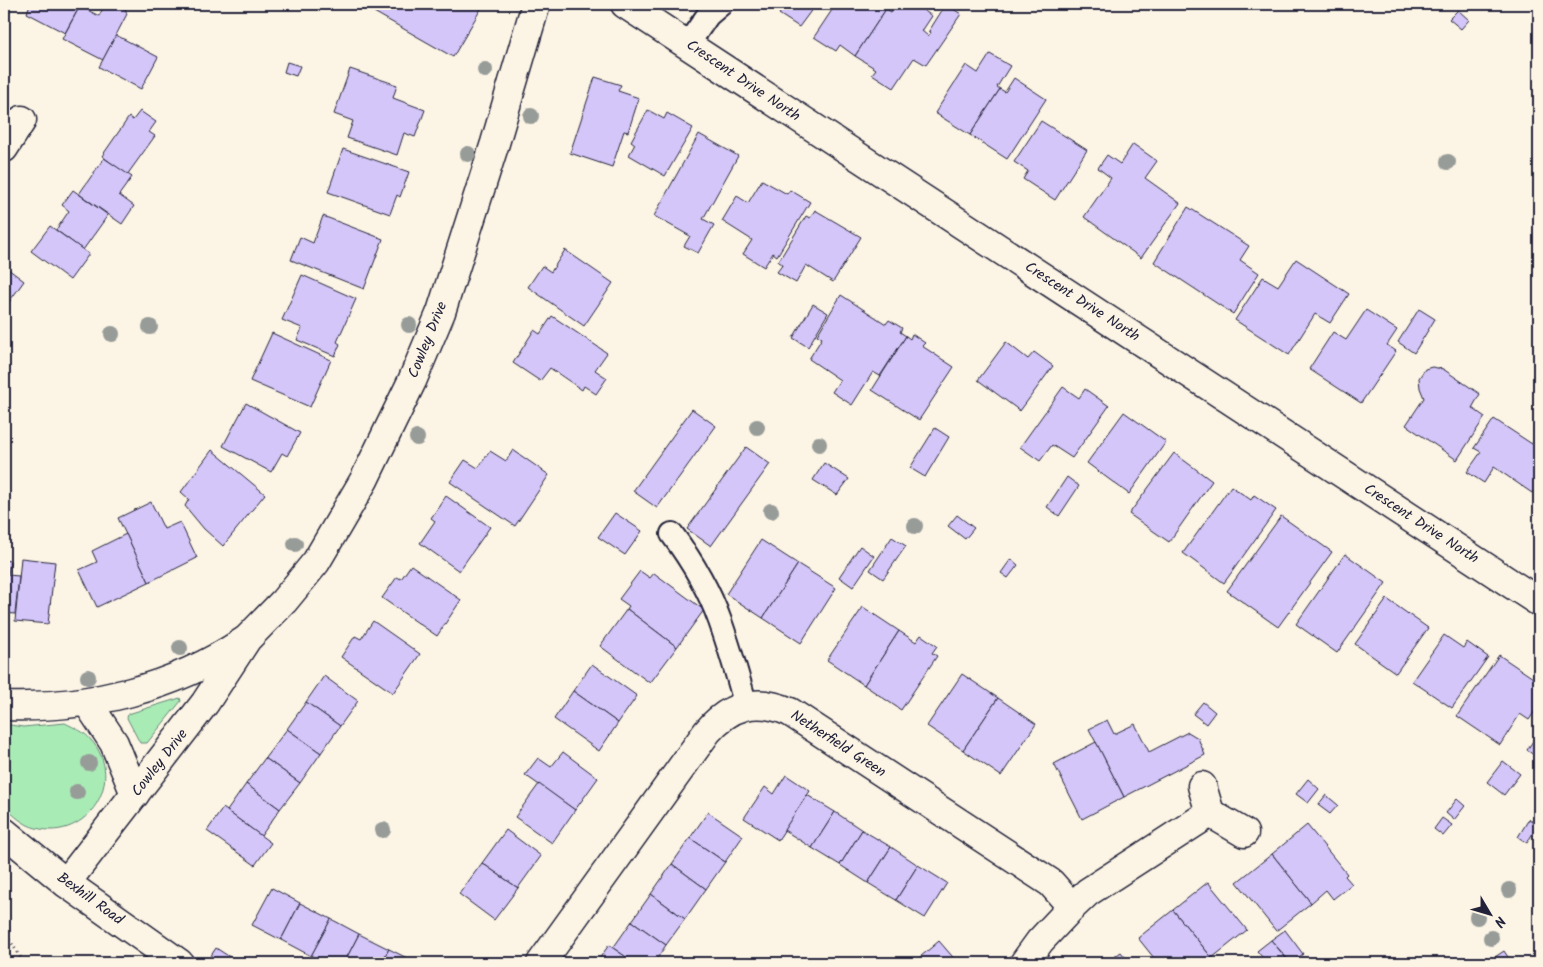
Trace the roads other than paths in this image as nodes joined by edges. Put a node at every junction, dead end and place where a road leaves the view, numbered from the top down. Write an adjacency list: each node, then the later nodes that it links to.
1 (536, 4): 9 (street, Cowley Drive)
2 (625, 4): 4 (street, Crescent Drive North)
3 (721, 4): 4 (lane)
4 (688, 44): 8 (street, Crescent Drive North)
5 (22, 120): 6 (street)
6 (4, 148)
7 (672, 534): 12 (lane)
8 (1539, 602)
9 (247, 639): 10 (street, Cowley Drive); 14 (street, Cowley Drive)
10 (87, 702): 11 (street, Cowley Drive); 14 (street)
11 (4, 706)
12 (746, 706): 19 (street, Netherfield Green); 21 (street, Netherfield Green)
13 (1202, 786): 15 (street)
14 (136, 794): 18 (street, Cowley Drive)
15 (1210, 813): 17 (street); 19 (street)
16 (4, 832): 18 (street, Bexhill Road)
17 (1244, 833)
18 (66, 883): 20 (street, Bexhill Road)
19 (1072, 907): 22 (street)
20 (179, 963)
21 (541, 963)
22 (1024, 963)

